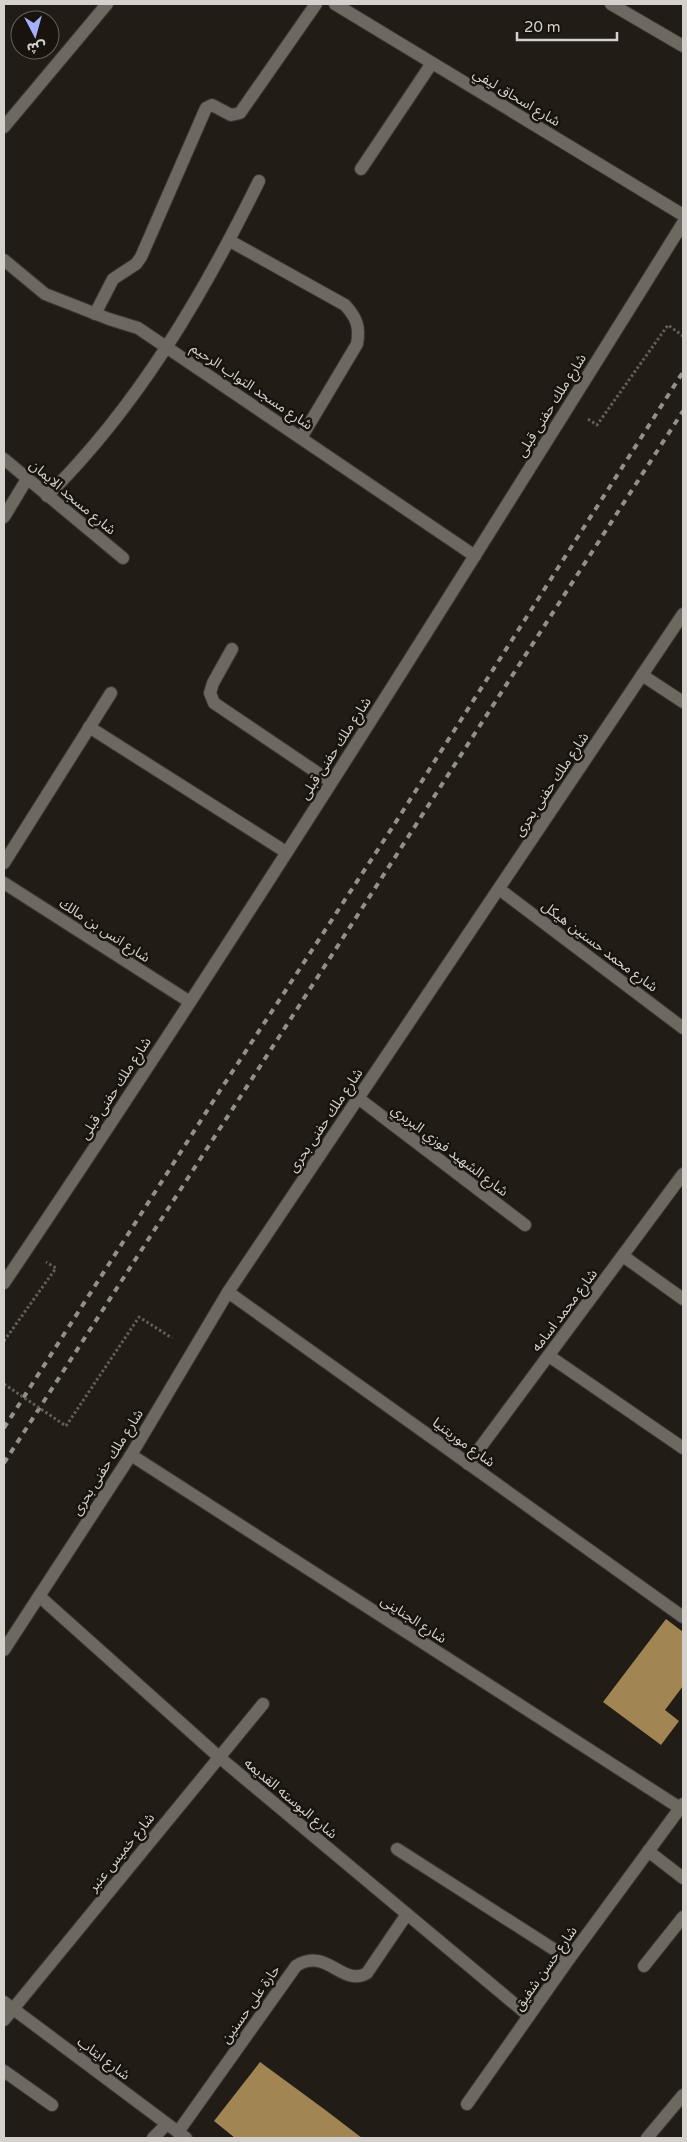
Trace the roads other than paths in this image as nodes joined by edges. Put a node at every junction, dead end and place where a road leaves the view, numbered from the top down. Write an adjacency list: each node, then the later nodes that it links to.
1 (107, 4): 7 (street)
2 (316, 4): 14 (street)
3 (334, 4): 6 (street, شارع اسحاق ليفي)
4 (611, 4): 5 (street)
5 (683, 46)
6 (432, 63): 8 (street); 10 (street, شارع اسحاق ليفي)
7 (4, 127)
8 (361, 169)
9 (259, 181): 12 (street)
10 (683, 215)
11 (683, 223): 21 (street, شارع ملك حفنى قبلى)
12 (230, 241): 15 (street); 16 (street)
13 (4, 260): 14 (street, شارع مسجد التواب الرحيم)
14 (95, 314): 15 (street, شارع مسجد التواب الرحيم)
15 (168, 348): 16 (street, شارع مسجد التواب الرحيم); 19 (street)
16 (301, 438): 21 (street, شارع مسجد التواب الرحيم)
17 (4, 459): 18 (street, شارع مسجد الايمان)
18 (28, 479): 19 (street, شارع مسجد الايمان); 20 (street)
19 (47, 496): 22 (street, شارع مسجد الايمان)
20 (4, 517)
21 (475, 556): 29 (street, شارع ملك حفنى قبلى)
22 (123, 558)
23 (683, 614): 25 (street, شارع ملك حفنى بحرى)
24 (232, 649): 29 (street)
25 (642, 675): 27 (street); 33 (street, شارع ملك حفنى بحرى)
26 (110, 692): 28 (street)
27 (683, 702)
28 (89, 727): 30 (street); 31 (street)
29 (331, 782): 30 (street, شارع ملك حفنى قبلى)
30 (286, 852): 34 (street, شارع ملك حفنى قبلى)
31 (4, 864)
32 (4, 883): 34 (street, شارع انس بن مالك)
33 (499, 889): 35 (street, شارع محمد حسنين هيكل); 36 (street, شارع ملك حفنى بحرى)
34 (190, 1002): 40 (street, شارع ملك حفنى قبلى)
35 (683, 1028)
36 (358, 1098): 38 (street, شارع الشهيد فوزي البربري); 41 (street, شارع ملك حفنى بحرى)
37 (683, 1174): 39 (street, شارع محمد اسامه)
38 (524, 1225)
39 (623, 1256): 42 (street); 43 (street, شارع محمد اسامه)
40 (4, 1283)
41 (228, 1292): 45 (street, شارع ملك حفنى بحرى); 46 (street, شارع موريتنيا)
42 (683, 1299)
43 (549, 1356): 44 (street); 46 (street, شارع محمد اسامه)
44 (683, 1448)
45 (131, 1455): 47 (street, شارع ملك حفنى بحرى); 52 (street, شارع الجناينى)
46 (468, 1464): 48 (street, شارع موريتنيا)
47 (39, 1596): 49 (street, شارع ملك حفنى بحرى); 51 (street, شارع البوسته القديمه)
48 (683, 1617)
49 (4, 1650)
50 (262, 1704): 51 (street, شارع خميس عنبر)
51 (218, 1757): 56 (street, شارع البوسته القديمه); 60 (street, شارع خميس عنبر)
52 (682, 1806): 54 (street, شارع حسن شفيق)
53 (397, 1849): 58 (street)
54 (648, 1851): 55 (street); 58 (street, شارع حسن شفيق)
55 (683, 1878)
56 (407, 1914): 61 (street, شارع البوسته القديمه); 68 (street, حارة على حسنين)
57 (683, 1917): 59 (street)
58 (570, 1959): 61 (street, شارع حسن شفيق)
59 (644, 1966)
60 (8, 2006): 62 (street, شارع خميس عنبر); 67 (street, شارع ايتاب)
61 (529, 2016): 65 (street, شارع حسن شفيق)
62 (4, 2020)
63 (4, 2072): 66 (street)
64 (683, 2095): 70 (street)
65 (467, 2104)
66 (52, 2105)
67 (167, 2124): 68 (street, شارع ايتاب); 69 (street)
68 (182, 2135)
69 (152, 2138)
70 (647, 2138)

